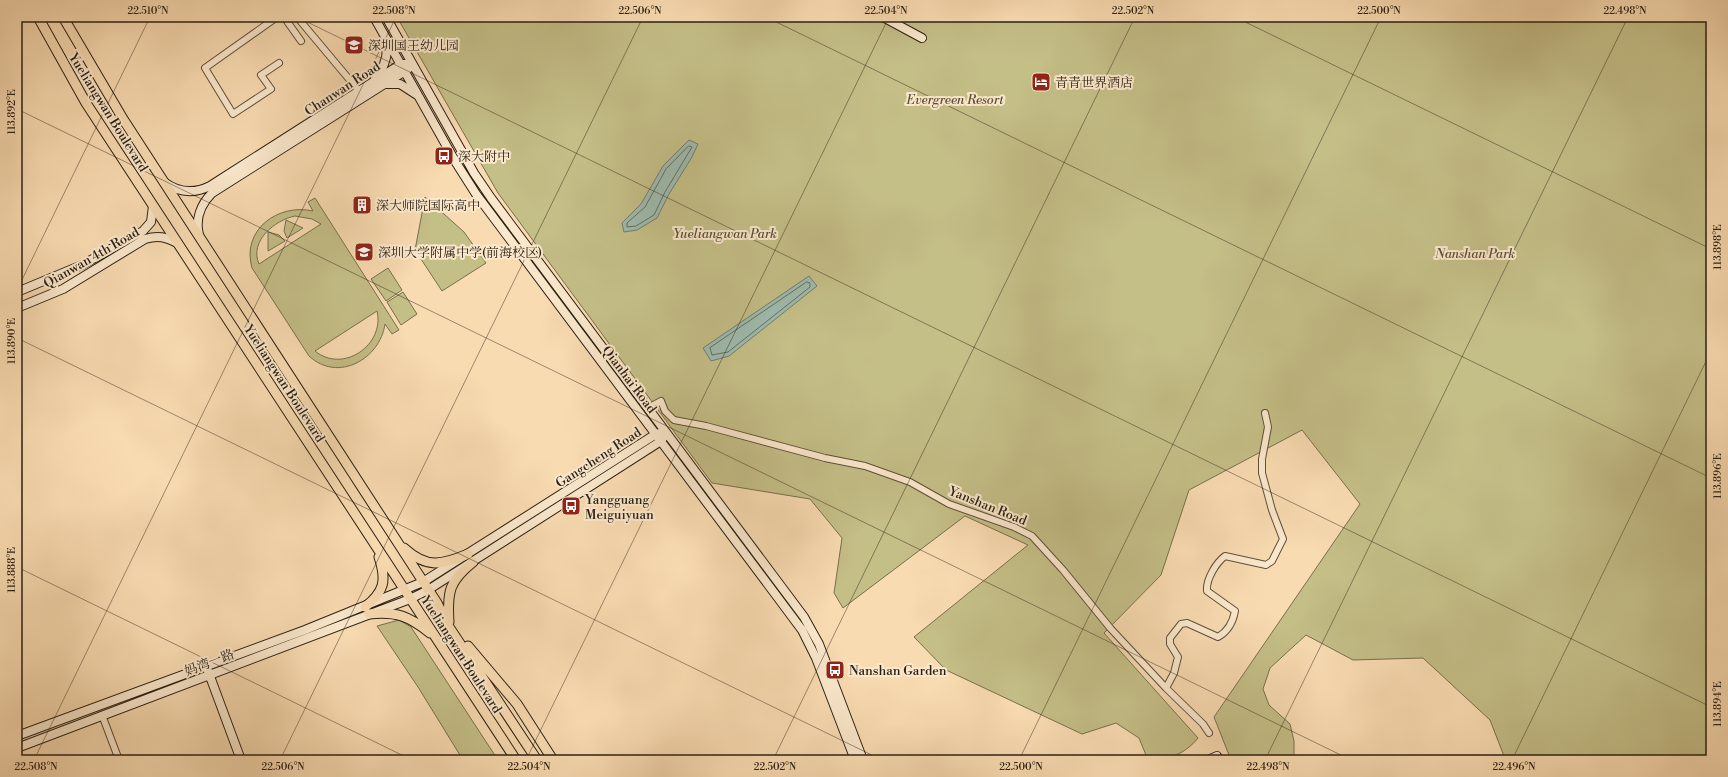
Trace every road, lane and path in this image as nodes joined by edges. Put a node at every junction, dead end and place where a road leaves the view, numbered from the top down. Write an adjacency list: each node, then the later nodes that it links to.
1 (38, 17): 20 (main road, Yueliangwan Boulevard)
2 (63, 17): 19 (main road, Yueliangwan Boulevard)
3 (277, 17): 12 (street)
4 (284, 17): 11 (street)
5 (297, 17): 17 (street)
6 (374, 17): 9 (street, Qianhai Road)
7 (386, 17): 13 (street, Qianhai Road)
8 (883, 17): 10 (street)
9 (385, 35): 14 (street, Qianhai Road); 15 (street)
10 (922, 38)
11 (301, 41)
12 (279, 63)
13 (412, 63): 14 (street, Chanwan Road); 25 (street, Qianhai Road)
14 (403, 68): 15 (street, Chanwan Road); 16 (street, Chanwan Road); 18 (street, Qianhai Road)
15 (372, 82): 17 (street, Chanwan Road)
16 (385, 84): 18 (street); 21 (street, Chanwan Road)
17 (359, 91): 19 (street, Chanwan Road)
18 (421, 99): 28 (street, Qianhai Road)
19 (161, 179): 21 (main road, Yueliangwan Boulevard)
20 (153, 206): 22 (main road, Yueliangwan Boulevard); 23 (street, Qianwan 4th Road)
21 (199, 238): 30 (main road, Yueliangwan Boulevard)
22 (177, 243): 24 (street, Qianwan 4th Road); 31 (main road, Yueliangwan Boulevard)
23 (17, 292)
24 (17, 308)
25 (648, 408): 27 (street, Qianhai Road); 41 (street, Yanshan Road)
26 (1266, 412): 41 (street)
27 (666, 432): 28 (street, Gangcheng Road); 29 (street, Gangcheng Road); 53 (street, Qianhai Road)
28 (656, 434): 29 (street, Qianhai Road); 32 (street, Gangcheng Road)
29 (661, 441): 32 (street, Gangcheng Road); 52 (street, Qianhai Road)
30 (394, 538): 32 (main road); 33 (main road, Yueliangwan Boulevard)
31 (376, 546): 34 (main road, Yueliangwan Boulevard); 35 (main road)
32 (470, 558): 33 (street, Gangcheng Road); 36 (main road)
33 (426, 586): 34 (street, Gangcheng Road); 36 (main road, Yueliangwan Boulevard)
34 (408, 595): 35 (street, 妈湾一路); 38 (main road, Yueliangwan Boulevard)
35 (367, 611): 38 (main road); 39 (street, 妈湾一路); 40 (street, 妈湾一路)
36 (449, 627): 37 (main road, Yueliangwan Boulevard)
37 (455, 635): 50 (main road, Yueliangwan Boulevard); 51 (main road)
38 (440, 643): 49 (main road, Yueliangwan Boulevard)
39 (206, 666): 40 (street); 44 (street, 妈湾一路)
40 (209, 675): 42 (street, 妈湾一路); 48 (street)
41 (1166, 688): 43 (street, Yanshan Road)
42 (102, 716): 45 (street, 妈湾一路); 47 (street)
43 (1209, 733)
44 (17, 736)
45 (17, 748)
46 (1218, 758): 54 (street)
47 (119, 760)
48 (241, 760)
49 (516, 760)
50 (537, 760)
51 (553, 760)
52 (855, 760)
53 (863, 760)
54 (1208, 760)

